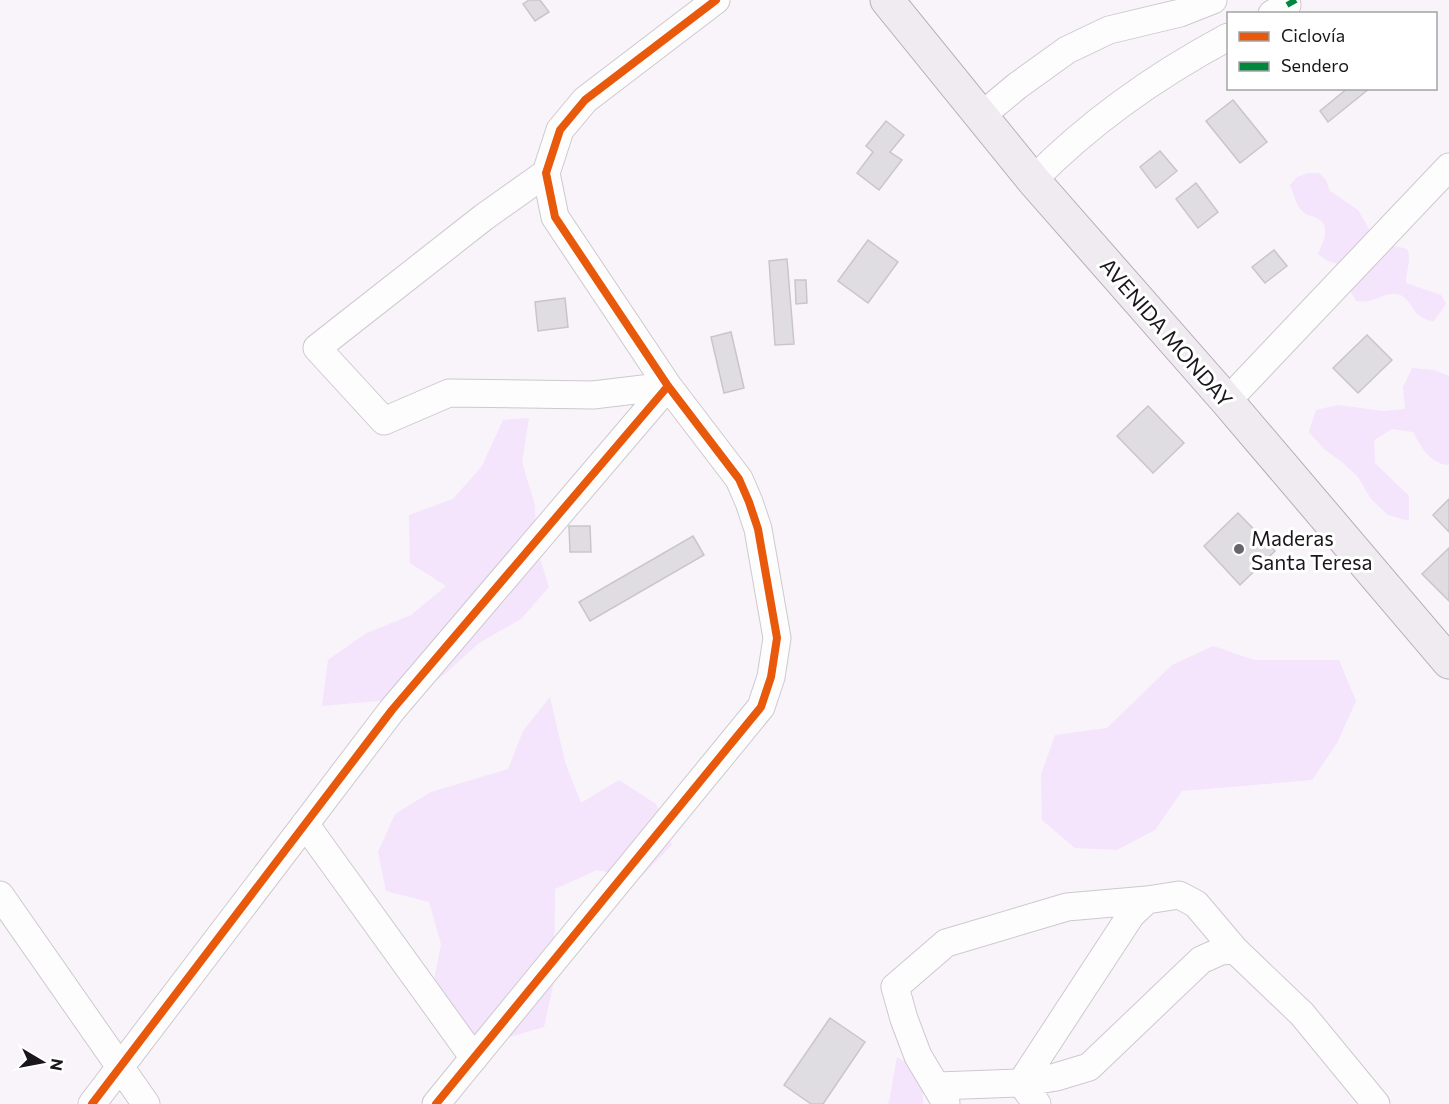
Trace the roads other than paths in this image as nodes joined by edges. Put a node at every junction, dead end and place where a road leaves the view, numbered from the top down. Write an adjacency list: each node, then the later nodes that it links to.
1 (716, 0): 7 (street)
2 (887, 0): 5 (main road, AVENIDA MONDAY)
3 (1213, 0): 5 (street)
4 (1227, 38): 8 (street)
5 (981, 116): 8 (main road, AVENIDA MONDAY)
6 (1449, 166): 10 (street)
7 (546, 173): 9 (street); 9 (street)
8 (1033, 180): 10 (main road, AVENIDA MONDAY)
9 (668, 386): 12 (street); 16 (street)
10 (1227, 401): 11 (main road, AVENIDA MONDAY)
11 (1449, 662)
12 (306, 824): 16 (street); 17 (street)
13 (0, 896): 17 (street)
14 (1147, 900): 15 (street); 18 (street); 19 (street)
15 (1234, 950): 18 (street); 23 (street)
16 (474, 1058): 22 (street)
17 (121, 1067): 20 (street); 21 (street)
18 (1029, 1094): 19 (street)
19 (942, 1095)
20 (92, 1104)
21 (146, 1104)
22 (436, 1104)
23 (1376, 1104)

